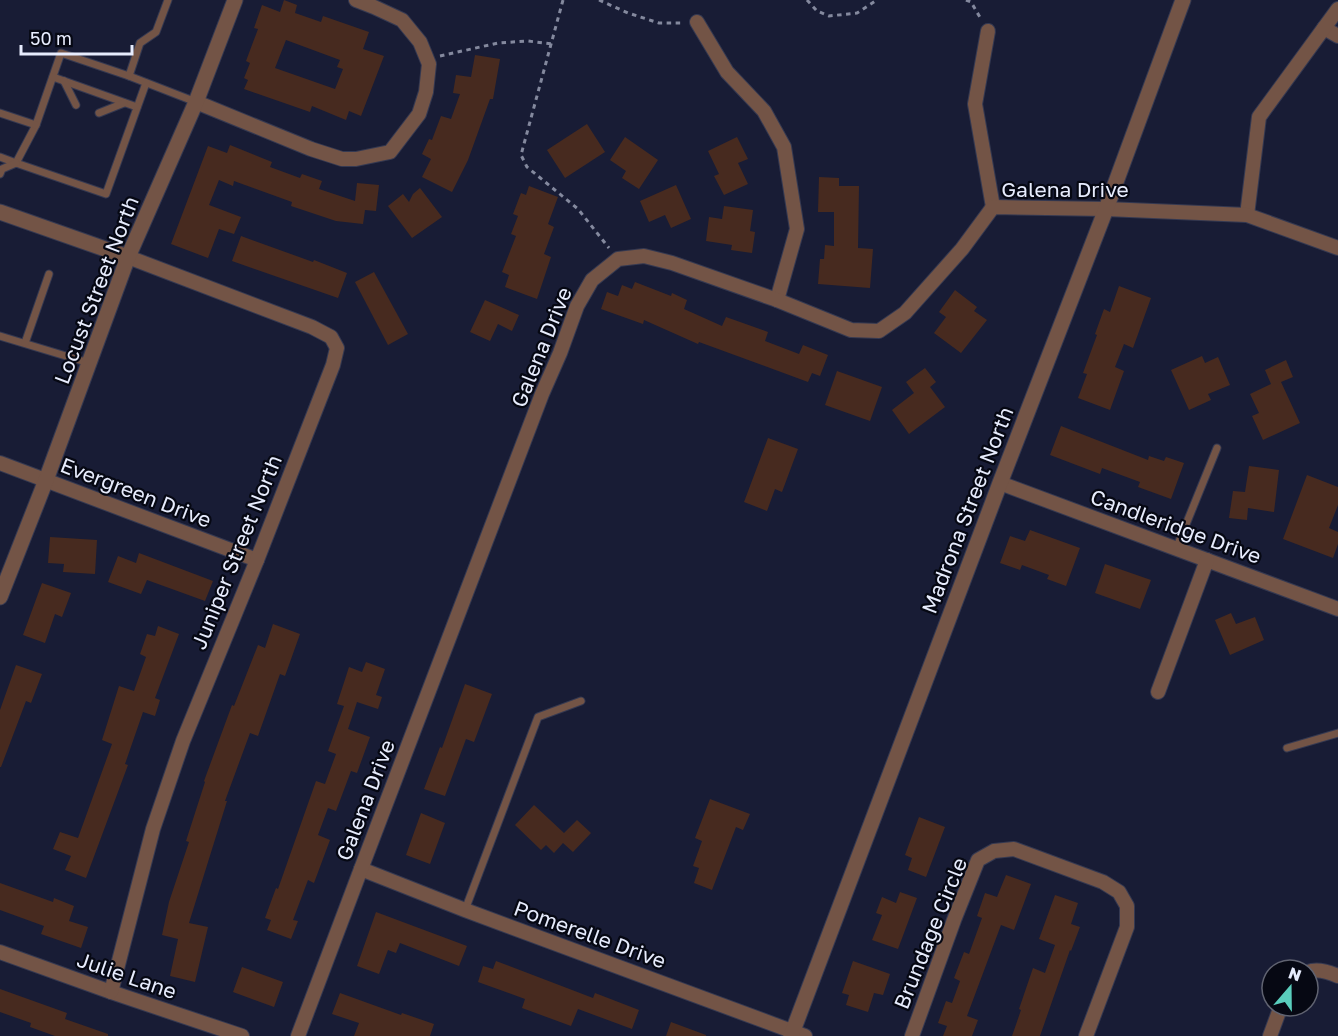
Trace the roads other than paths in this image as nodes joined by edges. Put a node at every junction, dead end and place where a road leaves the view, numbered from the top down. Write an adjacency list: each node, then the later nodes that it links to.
1 (168, 0): 10 (lane)
2 (235, 0): 14 (street, Locust Street North)
3 (356, 0): 14 (street)
4 (1183, 0): 25 (street, Madrona Street North)
5 (1338, 9): 7 (street)
6 (697, 22): 31 (street)
7 (1324, 28): 9 (street); 27 (street)
8 (988, 32): 24 (street)
9 (1338, 36)
10 (129, 76): 11 (lane); 13 (lane)
11 (52, 77): 12 (lane); 20 (lane)
12 (64, 81): 15 (lane); 16 (lane)
13 (146, 83): 14 (lane); 17 (lane)
14 (196, 102): 29 (street, Locust Street North)
15 (125, 103): 17 (lane); 19 (lane)
16 (76, 105)
17 (137, 107): 22 (lane)
18 (0, 112): 20 (lane)
19 (99, 113)
20 (36, 125): 22 (lane)
21 (0, 157): 22 (lane)
22 (16, 163): 23 (lane)
23 (0, 174)
24 (993, 207): 25 (street, Galena Drive); 31 (street, Galena Drive)
25 (1106, 209): 27 (street, Galena Drive); 38 (street, Madrona Street North)
26 (0, 212): 29 (street)
27 (1247, 215): 28 (street, Galena Drive)
28 (1338, 248)
29 (128, 257): 34 (street, Locust Street North); 40 (street, Juniper Street North)
30 (49, 274): 33 (lane)
31 (777, 300): 48 (street, Galena Drive)
32 (0, 336): 33 (lane)
33 (24, 343): 34 (lane)
34 (89, 363): 37 (street, Locust Street North)
35 (1216, 448): 39 (lane)
36 (0, 463): 37 (street, Evergreen Drive)
37 (46, 480): 40 (street, Evergreen Drive); 42 (street, Locust Street North)
38 (1000, 483): 39 (street, Candleridge Drive); 55 (street, Madrona Street North)
39 (1176, 549): 41 (street, Candleridge Drive)
40 (257, 560): 53 (street, Juniper Street North)
41 (1207, 560): 43 (street, Candleridge Drive); 44 (street)
42 (0, 597)
43 (1338, 609)
44 (1158, 692)
45 (581, 701): 49 (lane)
46 (1338, 733): 47 (lane)
47 (1287, 748)
48 (361, 869): 49 (street, Pomerelle Drive); 57 (street, Galena Drive)
49 (465, 910): 55 (street, Pomerelle Drive)
50 (0, 952): 53 (street, Julie Lane)
51 (1320, 971): 52 (street)
52 (1338, 976)
53 (111, 992): 56 (street, Julie Lane)
54 (1277, 1018): 60 (street)
55 (796, 1034)
56 (242, 1036)
57 (298, 1036)
58 (912, 1036): 59 (street, Brundage Circle)
59 (1086, 1036)
60 (1270, 1036)

